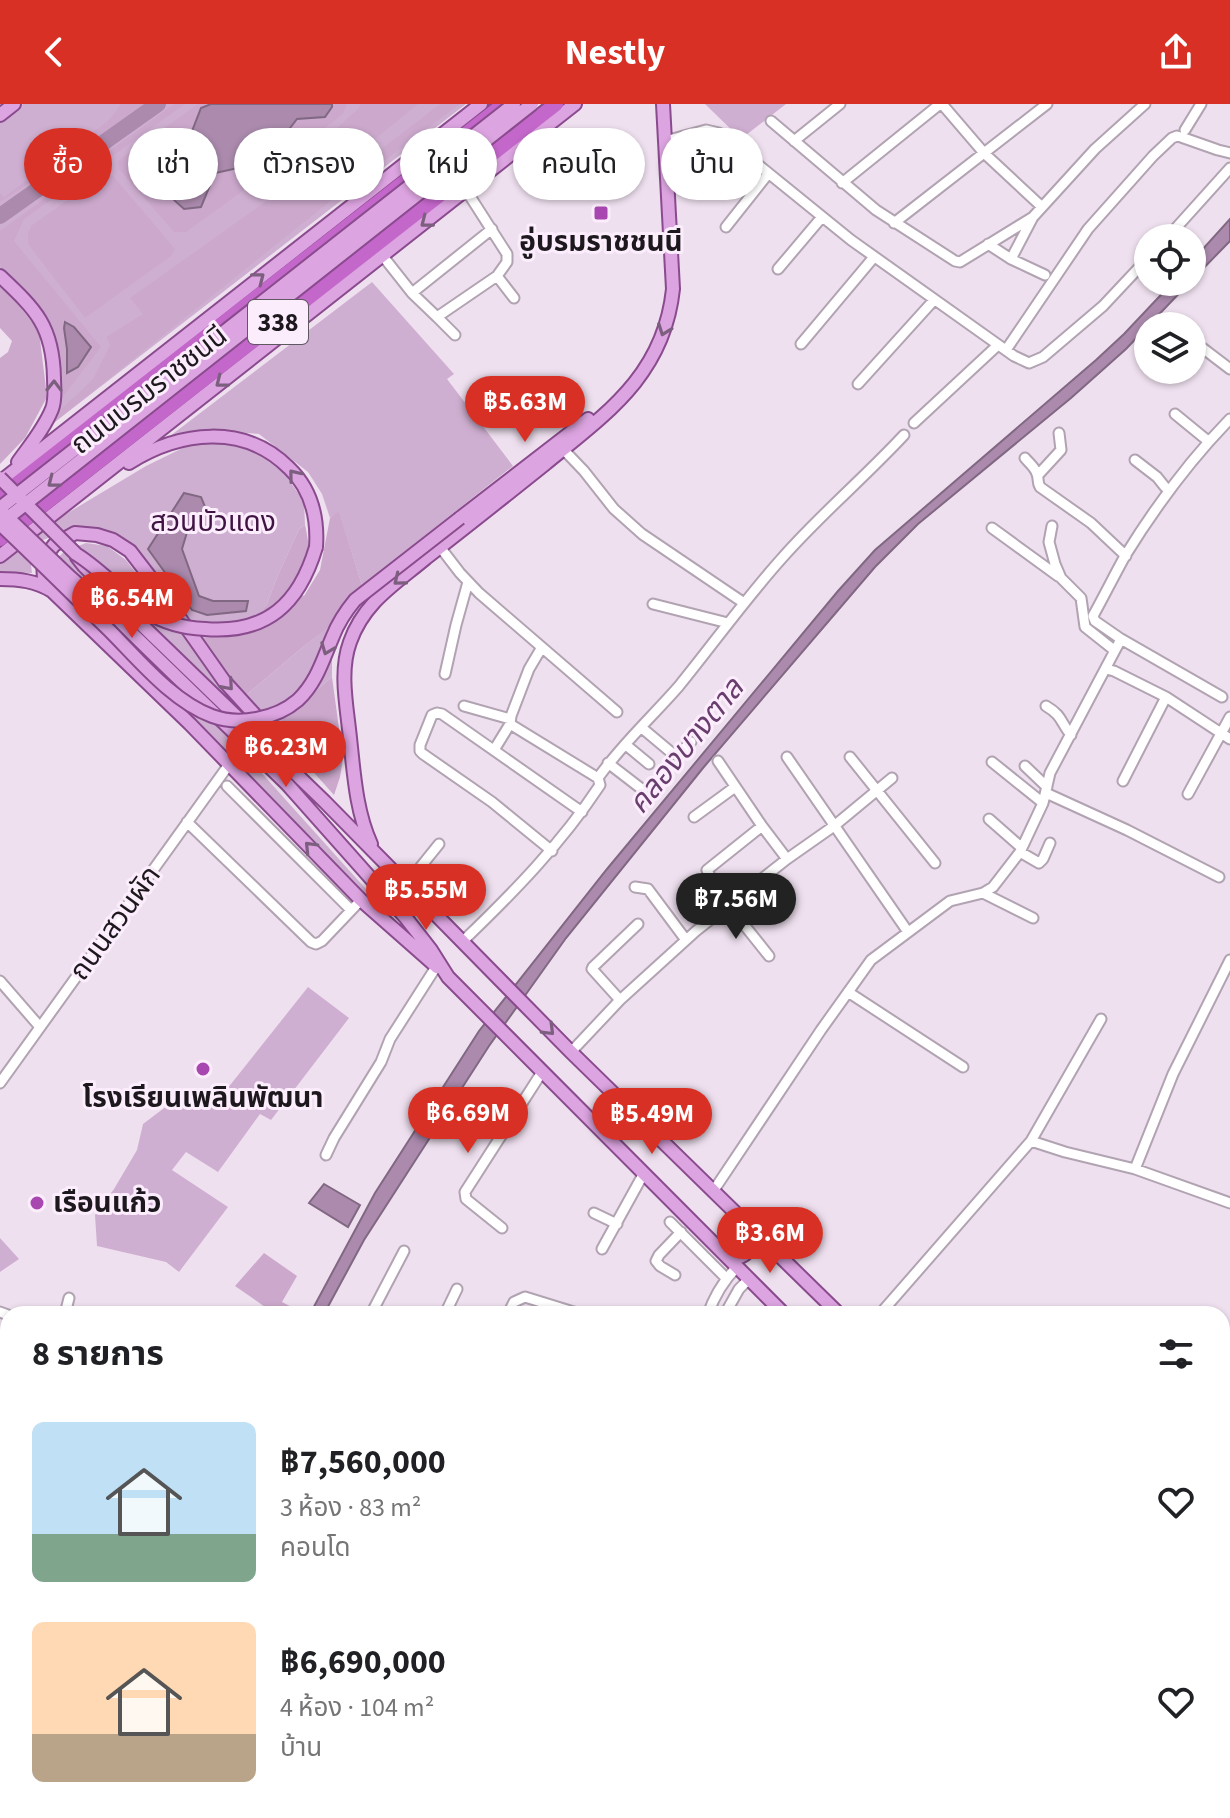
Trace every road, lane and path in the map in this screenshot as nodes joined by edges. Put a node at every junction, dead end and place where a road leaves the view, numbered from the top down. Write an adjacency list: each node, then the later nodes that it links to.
1 (14, 104): 14 (main road)
2 (481, 104): 66 (main road, 338, one-way to 2)
3 (504, 104): 69 (highway, ถนนบรมราชชนนี / 338)
4 (514, 104): 70 (main road, 338, bridge)
5 (532, 104): 71 (main road, 338, one-way to 71, bridge)
6 (556, 104): 74 (highway, ถนนบรมราชชนนี / 338)
7 (575, 104): 21 (main road, 338)
8 (663, 104): 16 (main road)
9 (840, 104): 18 (street)
10 (941, 104): 19 (street); 25 (street)
11 (1047, 104): 19 (street)
12 (1145, 104): 29 (street)
13 (1201, 104): 17 (street)
14 (0, 115)
15 (771, 121): 18 (street)
16 (664, 128)
17 (1185, 130)
18 (794, 141): 25 (street)
19 (984, 153): 29 (street); 32 (street)
20 (1230, 153): 51 (street)
21 (497, 166)
22 (1230, 168): 33 (street)
23 (763, 170): 24 (street)
24 (768, 174): 30 (street); 34 (street)
25 (842, 183): 32 (street)
26 (453, 200): 37 (main road, 338, one-way to 37)
27 (473, 200): 35 (street)
28 (669, 200): 55 (main road, one-way to 55)
29 (1042, 207): 31 (street)
30 (822, 217): 38 (street); 40 (street)
31 (1033, 217): 36 (street); 39 (street)
32 (894, 223): 36 (street)
33 (1180, 224)
34 (726, 227)
35 (492, 229): 44 (street); 45 (street)
36 (988, 244): 39 (street)
37 (382, 255): 45 (street); 68 (main road, 338, one-way to 68)
38 (874, 257): 47 (street); 50 (street)
39 (1011, 259): 42 (street)
40 (778, 269)
41 (1134, 273): 51 (street)
42 (1045, 275)
43 (0, 276): 66 (main road, one-way to 43)
44 (497, 276): 46 (street); 48 (street)
45 (412, 293): 48 (street)
46 (514, 298)
47 (934, 300): 51 (street); 54 (street)
48 (437, 317): 49 (street)
49 (455, 335)
50 (801, 344)
51 (1002, 348): 58 (street)
52 (1206, 351): 53 (street)
53 (1230, 369)
54 (858, 384)
55 (613, 408): 62 (main road); 71 (main road, one-way to 71, bridge)
56 (1175, 414): 61 (street)
57 (1230, 419): 61 (street)
58 (914, 423)
59 (1059, 433): 65 (street)
60 (904, 435): 83 (street)
61 (1208, 441): 67 (street)
62 (563, 449): 75 (main road); 83 (street)
63 (1025, 458): 65 (street)
64 (1135, 460): 67 (street)
65 (1038, 475): 78 (street)
66 (2, 479): 76 (main road, bridge)
67 (1170, 490): 78 (street)
68 (81, 493): 76 (main road, one-way to 68, bridge); 77 (main road, 338)
69 (0, 497)
70 (0, 509): 150 (main road, bridge)
71 (0, 524)
72 (1052, 526): 79 (street)
73 (992, 528): 79 (street)
74 (0, 539)
75 (440, 547): 81 (street); 132 (main road, one-way to 132)
76 (76, 554): 121 (main road)
77 (0, 556)
78 (1126, 556): 86 (street)
79 (1061, 578): 88 (street)
80 (0, 579): 82 (main road)
81 (468, 582): 87 (street); 90 (street)
82 (52, 591): 108 (main road); 121 (main road, one-way to 121)
83 (744, 603): 85 (street)
84 (653, 604): 85 (street)
85 (728, 623): 98 (street)
86 (1121, 639): 88 (street); 92 (street)
87 (542, 647): 95 (street); 97 (street)
88 (1114, 650): 89 (street)
89 (1106, 669): 91 (street); 99 (street)
90 (445, 674)
91 (1166, 697): 100 (street); 114 (street)
92 (1222, 697)
93 (464, 706): 97 (street)
94 (1046, 706): 99 (street)
95 (617, 712)
96 (1230, 717): 100 (street)
97 (510, 722): 103 (street); 112 (street)
98 (642, 728): 101 (street); 102 (street)
99 (1071, 735): 119 (street)
100 (1226, 736): 120 (street)
101 (691, 742)
102 (626, 745): 109 (street); 110 (street)
103 (494, 750): 122 (street); 131 (street)
104 (787, 757): 127 (street)
105 (850, 757): 118 (street)
106 (718, 761): 116 (street)
107 (992, 762): 119 (street)
108 (230, 763): 125 (street, ถนนสวนผัก); 139 (main road, one-way to 108)
109 (608, 763): 112 (street); 117 (street)
110 (649, 764)
111 (1025, 766): 119 (street)
112 (598, 778): 122 (street)
113 (892, 778): 118 (street)
114 (1123, 781)
115 (227, 786): 141 (street)
116 (735, 787): 123 (street); 126 (street)
117 (643, 790)
118 (877, 791): 127 (street); 134 (street)
119 (1045, 794): 130 (street); 135 (street)
120 (1188, 794)
121 (325, 802): 132 (main road)
122 (582, 812): 131 (street)
123 (694, 817)
124 (989, 819): 130 (street)
125 (187, 822): 141 (street); 155 (street, ถนนสวนผัก)
126 (762, 826): 133 (street); 140 (street)
127 (834, 826): 133 (street); 144 (street)
128 (1050, 843): 130 (street)
129 (439, 844): 136 (street)
130 (1021, 850): 138 (street)
131 (552, 851): 146 (street)
132 (376, 854): 136 (main road)
133 (787, 859): 140 (street)
134 (935, 863)
135 (1219, 877)
136 (406, 885): 146 (main road)
137 (635, 887): 145 (street)
138 (983, 893): 142 (street); 144 (street)
139 (361, 900): 141 (street); 149 (main road)
140 (727, 907): 145 (street); 147 (street)
141 (351, 910)
142 (1033, 918)
143 (638, 924): 153 (street)
144 (908, 932): 152 (street)
145 (686, 940): 153 (street)
146 (462, 942): 156 (main road, one-way to 156)
147 (769, 956)
148 (1230, 960): 162 (street)
149 (436, 967): 150 (main road); 161 (street)
150 (448, 977): 158 (main road)
151 (0, 981): 155 (street)
152 (848, 992): 157 (street); 164 (street)
153 (620, 1000): 156 (street)
154 (1101, 1019): 160 (street)
155 (40, 1027): 159 (street, ถนนสวนผัก)
156 (571, 1052): 164 (main road)
157 (963, 1067)
158 (542, 1072): 163 (main road); 169 (street)
159 (0, 1083)
160 (1031, 1141): 162 (street); 189 (street)
161 (326, 1155)
162 (1135, 1169): 165 (street)
163 (644, 1173): 168 (street); 174 (main road)
164 (714, 1190): 171 (main road)
165 (1230, 1203)
166 (594, 1213): 168 (street)
167 (670, 1222): 170 (street)
168 (617, 1224): 172 (street)
169 (502, 1228)
170 (681, 1232): 175 (street); 176 (street)
171 (758, 1234): 174 (main road); 188 (main road)
172 (602, 1249)
173 (404, 1251): 181 (street)
174 (734, 1264): 176 (street); 177 (main road)
175 (675, 1275)
176 (726, 1278): 185 (street)
177 (749, 1279): 186 (street); 187 (main road)
178 (457, 1289): 182 (street)
179 (69, 1298): 180 (street)
180 (67, 1306)
181 (375, 1306)
182 (449, 1306)
183 (512, 1306): 184 (street)
184 (551, 1306)
185 (712, 1306)
186 (729, 1306)
187 (776, 1306)
188 (831, 1306)
189 (887, 1306)

